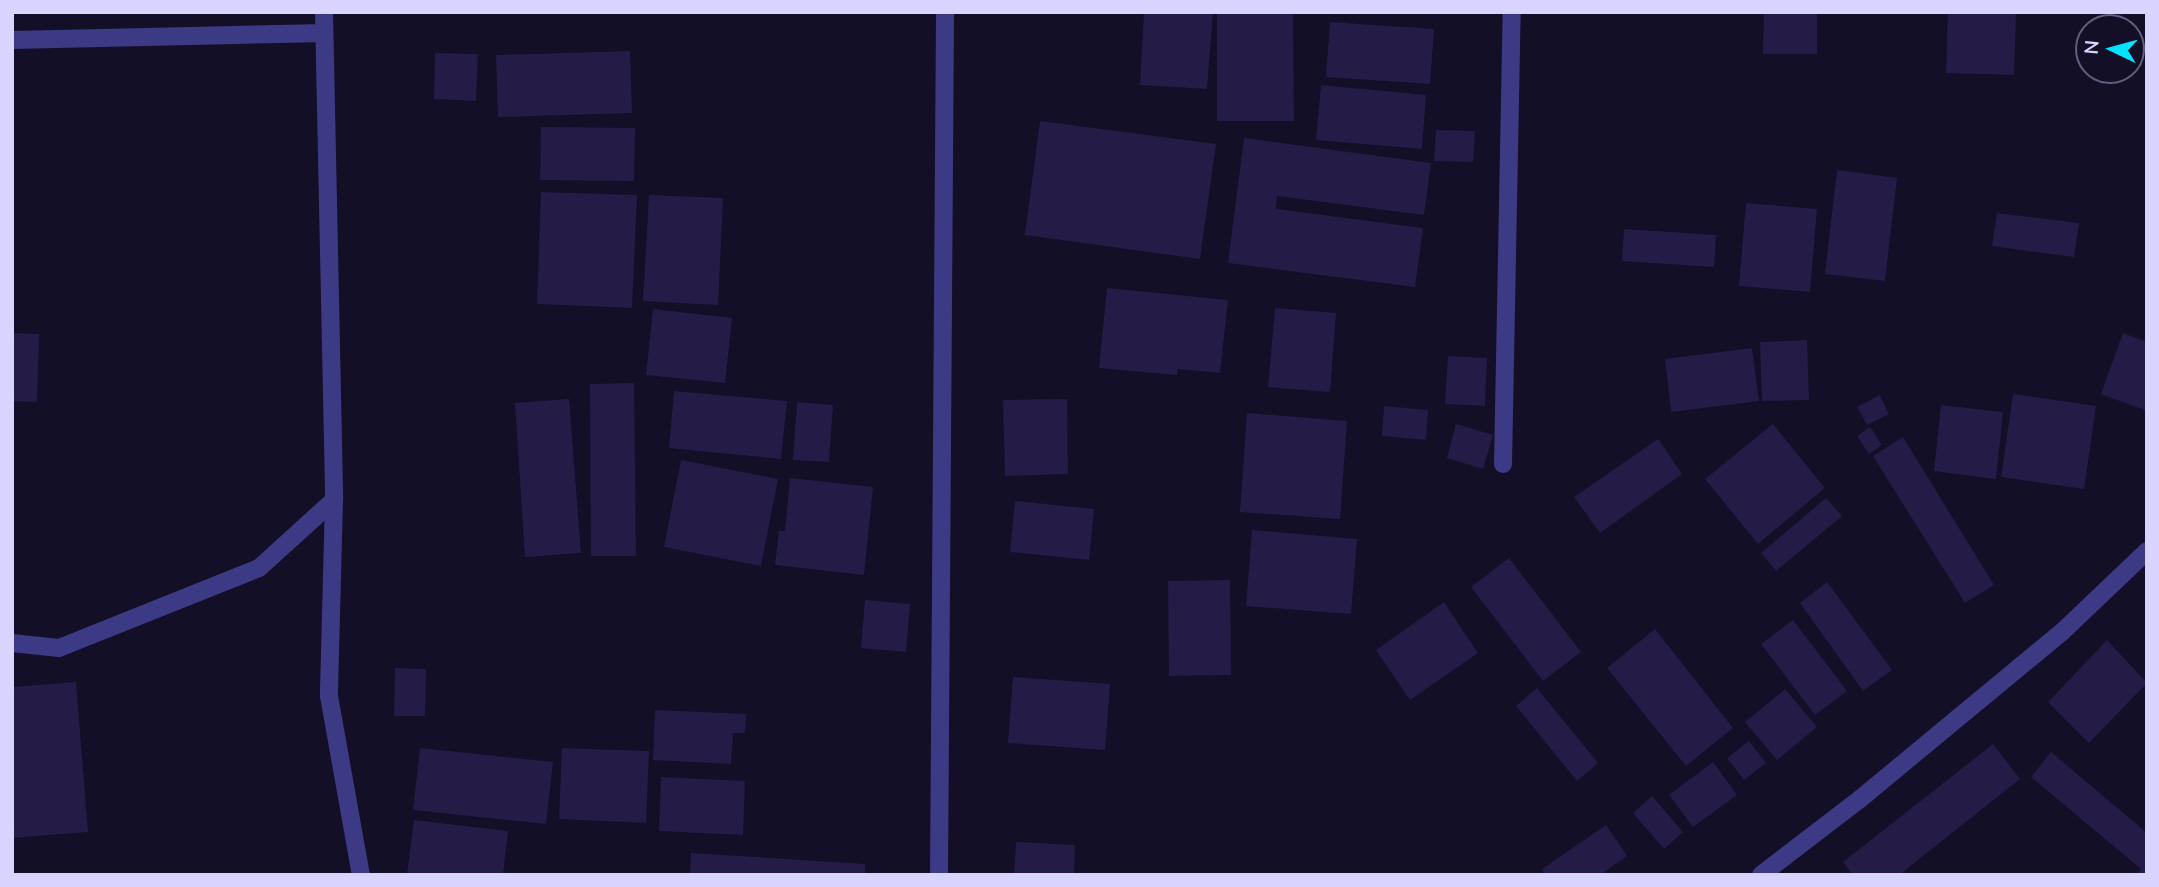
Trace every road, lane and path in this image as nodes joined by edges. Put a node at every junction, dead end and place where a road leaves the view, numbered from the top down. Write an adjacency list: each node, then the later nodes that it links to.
1 (324, 12): 4 (street)
2 (945, 12): 11 (street)
3 (1512, 12): 6 (street)
4 (324, 33): 5 (street); 7 (street)
5 (12, 40)
6 (1503, 464)
7 (334, 500): 9 (street); 10 (street)
8 (2147, 551): 12 (street)
9 (12, 643)
10 (361, 875)
11 (939, 875)
12 (1761, 875)

